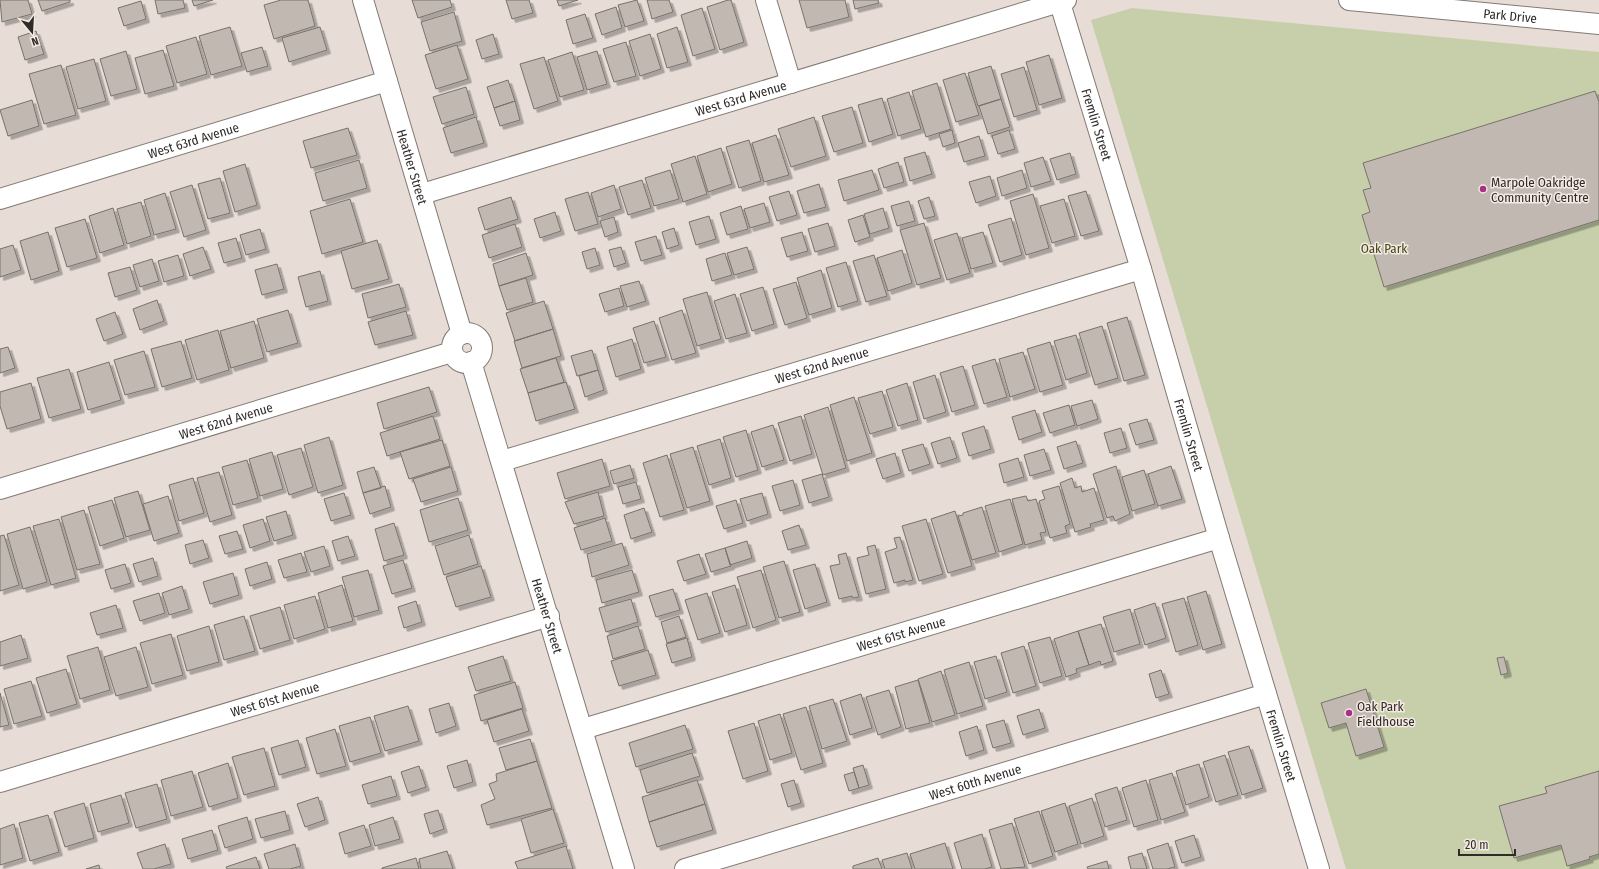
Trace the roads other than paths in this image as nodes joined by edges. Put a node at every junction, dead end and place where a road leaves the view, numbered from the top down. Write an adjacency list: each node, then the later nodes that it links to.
1 (363, 0): 6 (street, Heather Street)
2 (766, 0): 7 (street)
3 (1350, 0): 5 (street, Park Drive)
4 (1062, 1): 7 (street, West 63rd Avenue); 10 (street, Fremlin Street)
5 (1599, 24)
6 (387, 80): 8 (street, Heather Street); 9 (street, West 63rd Avenue)
7 (791, 83): 8 (street, West 63rd Avenue)
8 (422, 194): 11 (street, Heather Street)
9 (0, 199)
10 (1141, 269): 14 (street, West 62nd Avenue); 16 (street, Fremlin Street)
11 (462, 334): 12 (street); 13 (street)
12 (452, 352): 13 (street); 15 (street, West 62nd Avenue)
13 (471, 362): 14 (street, Heather Street)
14 (502, 461): 17 (street, Heather Street)
15 (0, 489)
16 (1219, 538): 18 (street, Fremlin Street); 19 (street, West 61st Avenue)
17 (549, 616): 19 (street, Heather Street); 20 (street, West 61st Avenue)
18 (1266, 694): 22 (street, West 60th Avenue); 23 (street, Fremlin Street)
19 (583, 729): 21 (street, Heather Street)
20 (0, 782)
21 (624, 869)
22 (685, 869)
23 (1319, 869)

